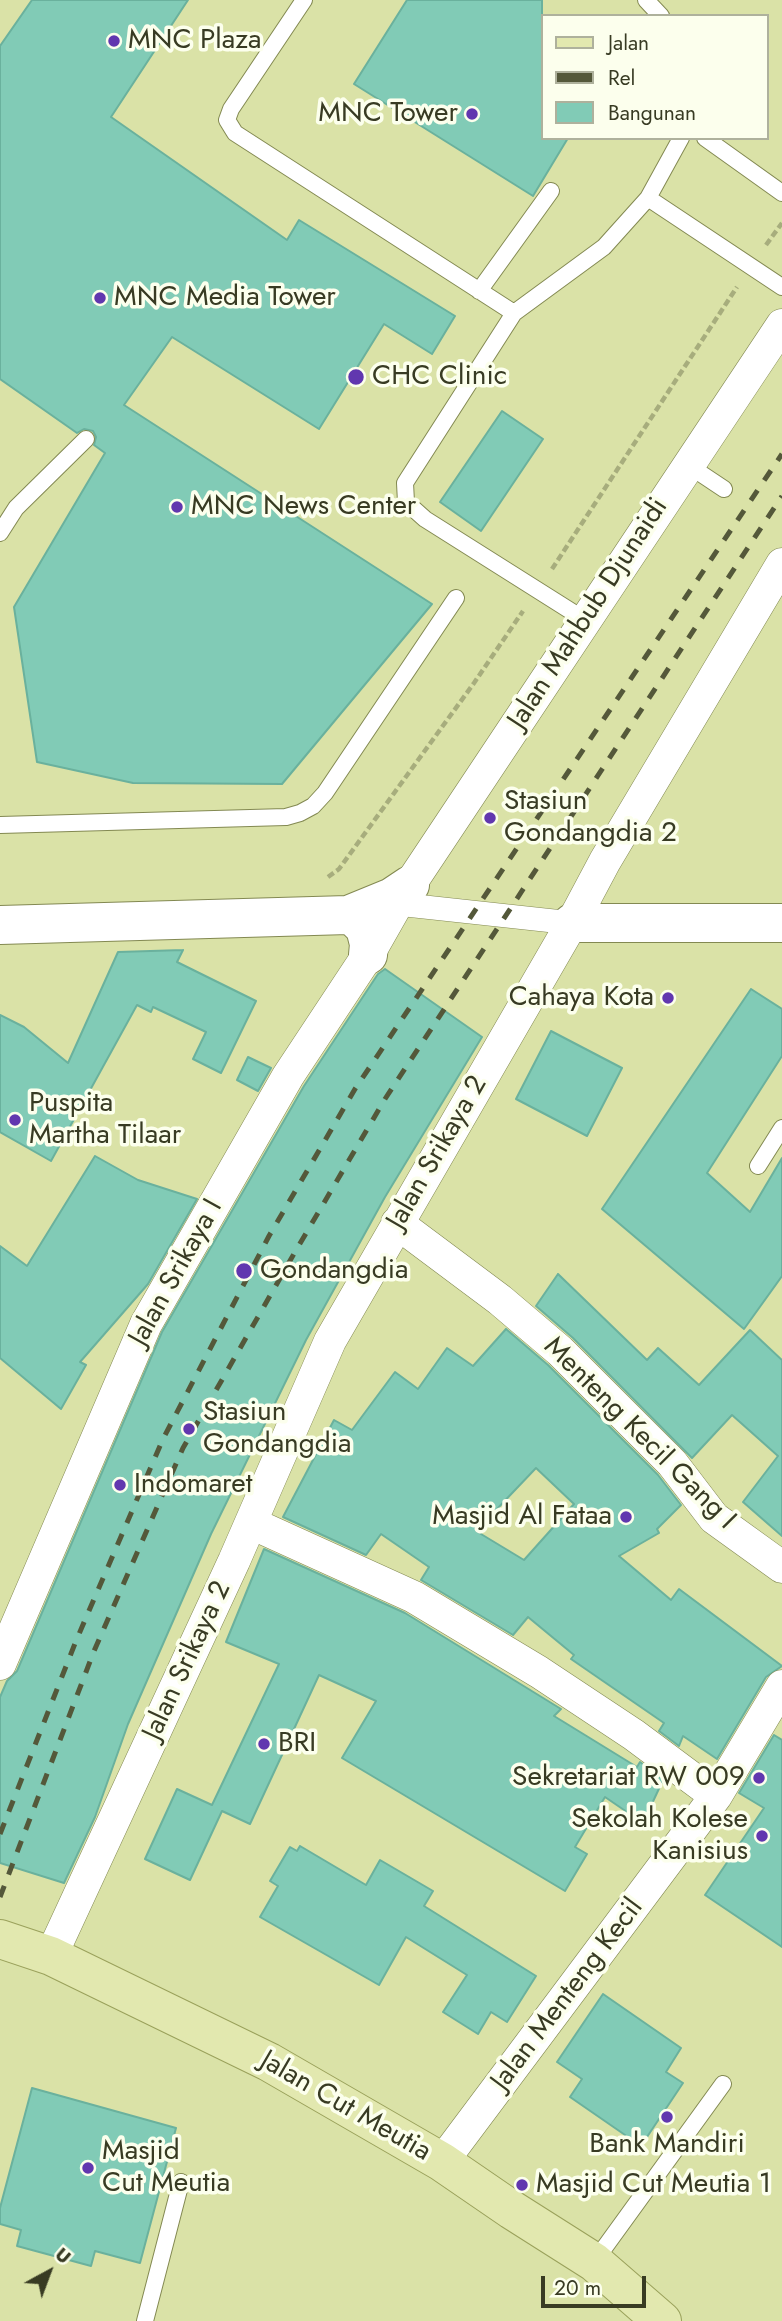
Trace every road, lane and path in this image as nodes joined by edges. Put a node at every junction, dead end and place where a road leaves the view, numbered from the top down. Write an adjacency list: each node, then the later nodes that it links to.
1 (304, 0): 10 (lane)
2 (646, 0): 3 (lane)
3 (659, 14)
4 (680, 140): 8 (lane)
5 (708, 140): 7 (lane)
6 (551, 191): 10 (lane)
7 (782, 193)
8 (648, 198): 9 (lane); 11 (lane)
9 (782, 287)
10 (479, 291): 11 (lane)
11 (514, 313): 19 (lane)
12 (782, 325): 14 (street, Jalan Mahbub Djunaidi)
13 (86, 439): 16 (lane)
14 (688, 465): 15 (lane); 19 (street, Jalan Mahbub Djunaidi)
15 (724, 489)
16 (0, 533)
17 (782, 564): 23 (street, Jalan Srikaya 2)
18 (456, 598): 20 (lane)
19 (585, 620): 21 (street, Jalan Mahbub Djunaidi)
20 (0, 825)
21 (403, 894): 22 (street); 23 (street); 26 (street, Jalan Srikaya I)
22 (348, 915): 25 (street); 26 (street)
23 (572, 923): 24 (street); 29 (street, Jalan Srikaya 2)
24 (782, 923)
25 (0, 925)
26 (368, 956): 32 (street, Jalan Srikaya I)
27 (782, 1128): 28 (lane)
28 (758, 1166)
29 (397, 1223): 30 (street, Jalan Srikaya 2); 31 (street, Menteng Kecil Gang I)
30 (251, 1523): 34 (street); 36 (street, Jalan Srikaya 2)
31 (782, 1567)
32 (0, 1664)
33 (782, 1686): 34 (street, Jalan Menteng Kecil)
34 (716, 1796): 38 (street, Jalan Menteng Kecil)
35 (0, 1939): 36 (main road, Jalan Cut Meutia)
36 (51, 1956): 38 (main road, Jalan Cut Meutia)
37 (723, 2084): 40 (lane)
38 (442, 2162): 40 (main road, Jalan Cut Meutia)
39 (181, 2182): 41 (lane)
40 (594, 2262): 42 (main road, Jalan Cut Meutia)
41 (145, 2321)
42 (662, 2321)

